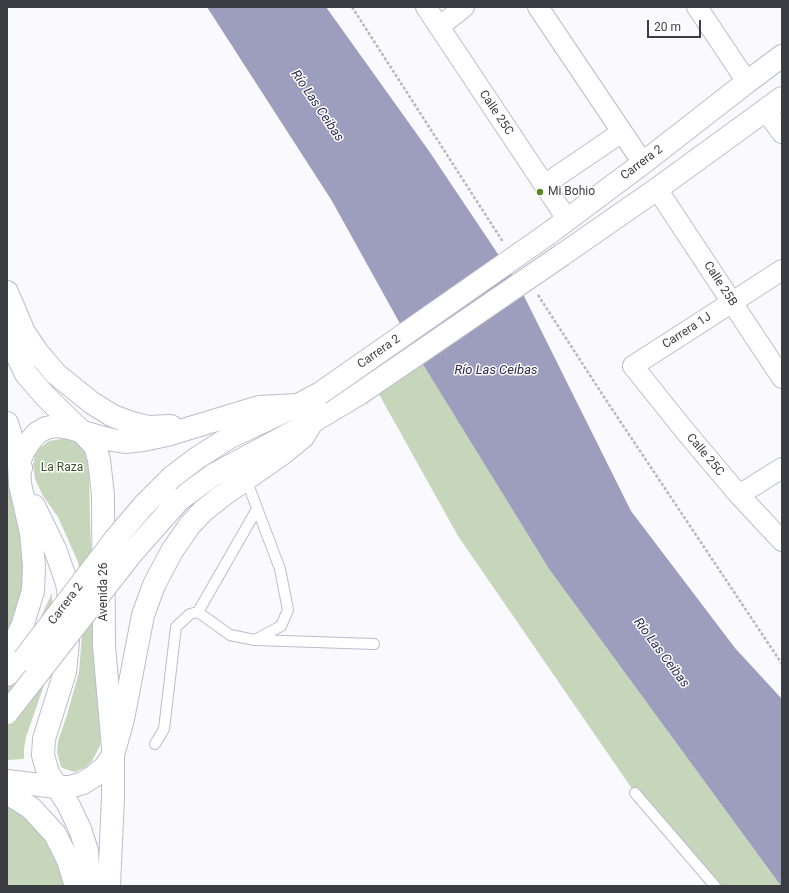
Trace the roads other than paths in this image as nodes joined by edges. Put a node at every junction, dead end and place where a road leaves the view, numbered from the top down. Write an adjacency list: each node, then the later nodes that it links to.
1 (426, 7): 5 (street, Calle 25C)
2 (464, 7): 5 (street)
3 (538, 7): 9 (street)
4 (697, 7): 7 (street)
5 (439, 27): 12 (street, Calle 25C)
6 (782, 56): 7 (main road, Carrera 2)
7 (747, 82): 11 (main road, Carrera 2)
8 (774, 104): 10 (street); 13 (main road, Carrera 2)
9 (622, 132): 11 (street); 12 (street)
10 (782, 133)
11 (644, 163): 14 (main road, Carrera 2)
12 (544, 185): 14 (street, Calle 25C)
13 (657, 189): 17 (street, Calle 25B); 23 (main road, Carrera 2, bridge)
14 (567, 219): 21 (main road, Carrera 2, bridge)
15 (782, 270): 17 (street, Carrera 1J)
16 (7, 292): 22 (main road)
17 (732, 302): 19 (street, Carrera 1J); 20 (street, Calle 25B)
18 (7, 330): 25 (main road, Avenida 26)
19 (633, 366): 29 (street, Calle 25C)
20 (782, 378)
21 (298, 405): 22 (main road); 36 (main road, Carrera 2, bridge)
22 (215, 421): 25 (main road)
23 (312, 422): 28 (main road); 37 (main road, Carrera 2, bridge)
24 (7, 424): 26 (main road)
25 (84, 433): 26 (main road); 39 (main road, Avenida 26)
26 (19, 463): 35 (main road); 41 (main road)
27 (782, 468): 29 (street)
28 (246, 479): 30 (lane); 39 (main road)
29 (739, 495): 31 (street, Calle 25C)
30 (257, 509): 32 (lane); 33 (lane)
31 (782, 541)
32 (198, 612): 33 (lane); 38 (lane)
33 (255, 640): 34 (lane)
34 (374, 644)
35 (7, 655)
36 (7, 675)
37 (7, 713)
38 (155, 744)
39 (113, 755): 41 (main road); 46 (main road, Avenida 26)
40 (7, 781): 41 (main road)
41 (56, 787): 45 (main road)
42 (7, 793): 44 (main road)
43 (635, 793): 47 (lane)
44 (76, 886)
45 (89, 886)
46 (108, 886)
47 (715, 886)

